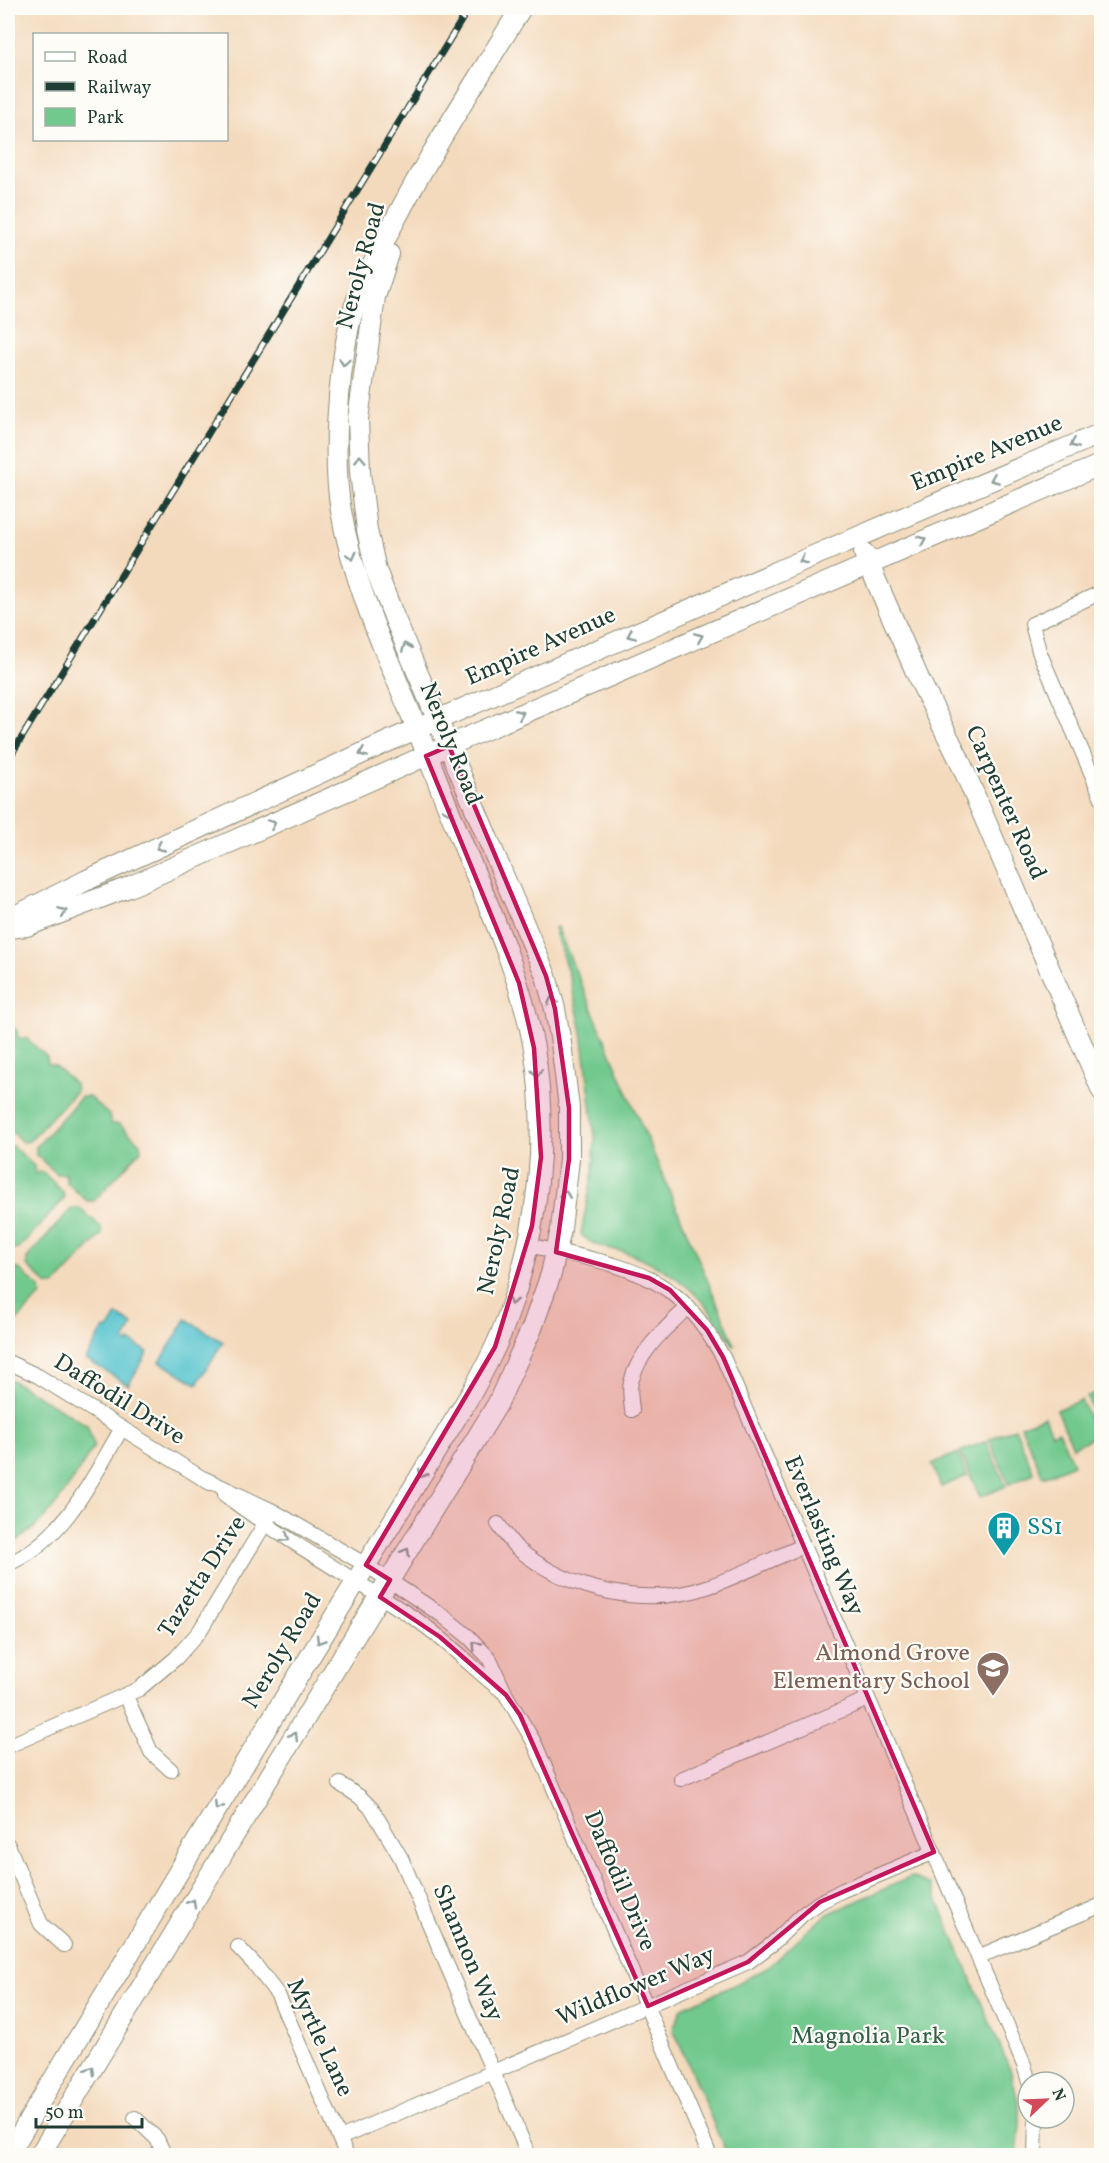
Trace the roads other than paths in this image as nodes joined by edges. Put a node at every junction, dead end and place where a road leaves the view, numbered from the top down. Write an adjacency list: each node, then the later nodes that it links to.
1 (521, 8): 2 (street, Neroly Road)
2 (409, 191): 5 (street, Neroly Road, one-way to 5); 6 (street, Neroly Road, one-way to 2)
3 (1101, 433): 7 (street, Empire Avenue, one-way to 7)
4 (1101, 464): 8 (street, one-way to 4)
5 (340, 509): 6 (street); 11 (street, Neroly Road, one-way to 11)
6 (367, 530): 10 (street, Neroly Road, one-way to 6)
7 (857, 537): 8 (street, Carpenter Road); 10 (street, Empire Avenue, one-way to 10)
8 (868, 563): 12 (street, one-way to 8); 19 (street, Carpenter Road)
9 (1101, 592): 14 (street)
10 (437, 720): 11 (street, Empire Avenue); 12 (street, Neroly Road)
11 (417, 729): 13 (street, Neroly Road); 15 (street, Empire Avenue, one-way to 15)
12 (449, 746): 13 (street); 21 (street, Neroly Road, one-way to 12)
13 (426, 756): 16 (street, one-way to 13); 20 (street, Neroly Road, one-way to 20)
14 (1101, 798)
15 (127, 862): 16 (street); 17 (street, Empire Avenue)
16 (129, 887): 18 (street, one-way to 16)
17 (8, 923)
18 (8, 928)
19 (1101, 1091)
20 (528, 1245): 21 (street, Everlasting Way); 32 (street, Neroly Road, one-way to 32)
21 (556, 1252): 22 (street, Everlasting Way); 34 (street, Neroly Road, one-way to 21)
22 (688, 1307): 24 (street); 30 (street, Everlasting Way)
23 (8, 1362): 25 (street, Daffodil Drive)
24 (632, 1410)
25 (122, 1428): 26 (street, Daffodil Drive); 31 (street)
26 (205, 1479): 27 (street, Daffodil Drive); 29 (street, Daffodil Drive)
27 (273, 1511): 29 (street, Tazetta Drive); 32 (street, Daffodil Drive)
28 (498, 1524): 30 (street)
29 (264, 1525): 33 (street, Daffodil Drive, one-way to 33); 36 (street, Tazetta Drive)
30 (803, 1546): 37 (street, Everlasting Way)
31 (8, 1564)
32 (366, 1565): 33 (street, Neroly Road); 34 (street, Daffodil Drive)
33 (355, 1583): 34 (street, Daffodil Drive); 54 (street, Neroly Road, one-way to 54)
34 (385, 1588): 35 (street, Daffodil Drive); 35 (street, Daffodil Drive, one-way to 34); 55 (street, Neroly Road, one-way to 34)
35 (506, 1695): 48 (street, Daffodil Drive)
36 (126, 1696): 38 (street, Tazetta Drive); 39 (street)
37 (868, 1699): 40 (street); 43 (street, Everlasting Way)
38 (8, 1746)
39 (171, 1770)
40 (681, 1779)
41 (340, 1784): 50 (street, Shannon Way)
42 (8, 1845): 45 (street)
43 (934, 1852): 47 (street, Everlasting Way); 48 (street, Wildflower Way)
44 (1101, 1905): 47 (street)
45 (64, 1945)
46 (238, 1947): 53 (street, Myrtle Lane)
47 (978, 1957): 49 (street, Everlasting Way)
48 (648, 2006): 50 (street, Wildflower Way); 59 (street, Daffodil Drive)
49 (1025, 2070)
50 (493, 2073): 53 (street, Wildflower Way); 58 (street, Shannon Way)
51 (135, 2118): 56 (street)
52 (1036, 2130): 60 (street)
53 (340, 2138): 57 (street, Myrtle Lane)
54 (8, 2154)
55 (39, 2156)
56 (165, 2156)
57 (347, 2156)
58 (529, 2156)
59 (710, 2156)
60 (1035, 2156)

